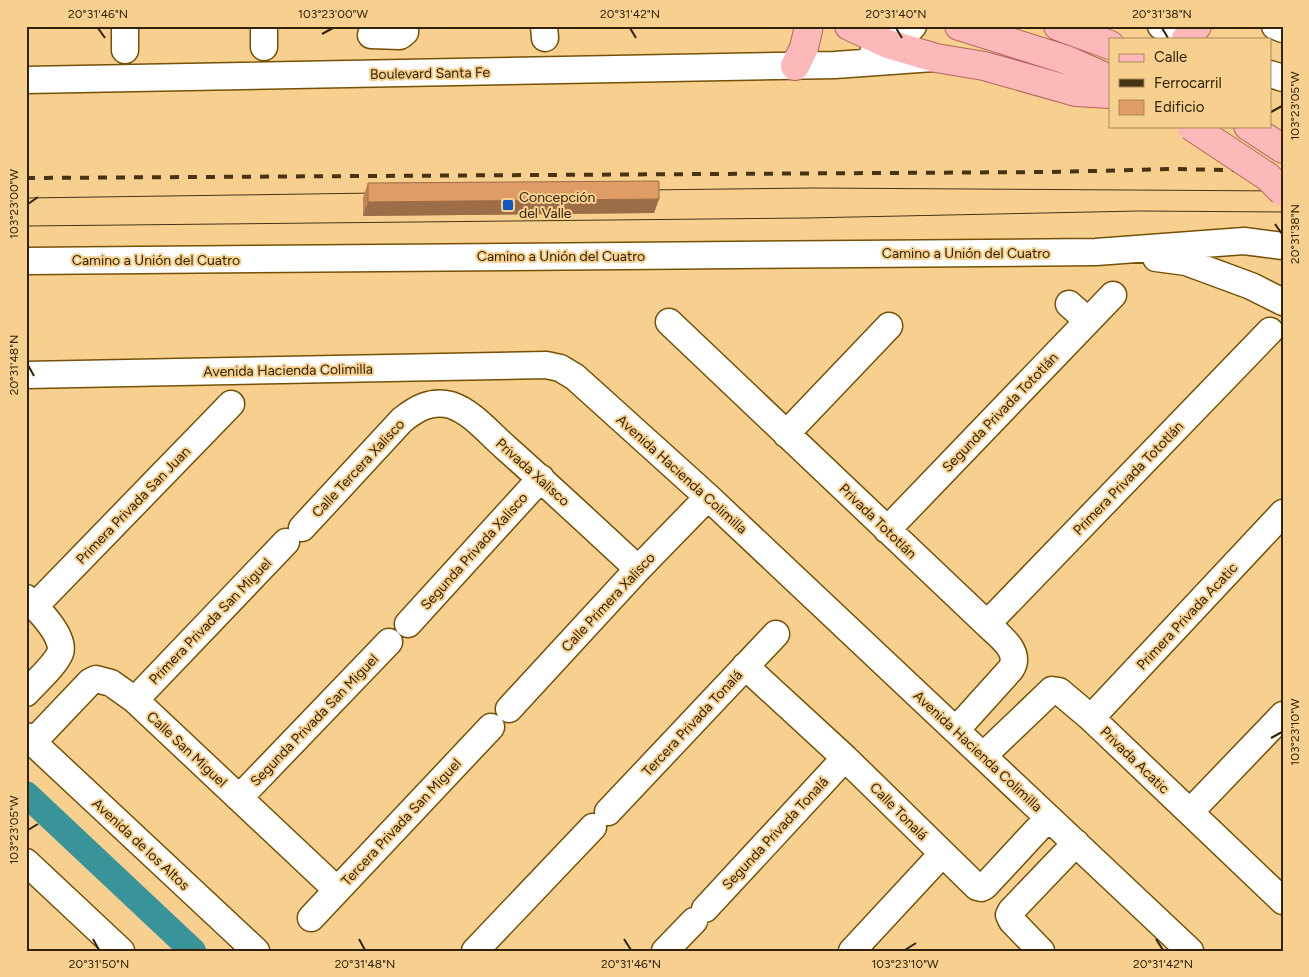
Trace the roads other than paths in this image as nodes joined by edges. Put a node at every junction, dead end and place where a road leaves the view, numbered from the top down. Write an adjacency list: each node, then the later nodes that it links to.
1 (405, 26): 12 (street)
2 (809, 26): 20 (main road)
3 (849, 26): 16 (main road)
4 (913, 26): 16 (street, Boulevard Santa Fe)
5 (959, 26): 22 (main road)
6 (1058, 26): 17 (main road)
7 (1097, 26): 15 (main road)
8 (1161, 26): 13 (street)
9 (1197, 26): 14 (main road)
10 (1275, 26): 11 (street)
11 (1283, 29)
12 (371, 35)
13 (1183, 38)
14 (1186, 38)
15 (1109, 42)
16 (888, 44): 18 (main road); 19 (street, Boulevard Santa Fe)
17 (1109, 44)
18 (936, 58): 19 (street, Boulevard Santa Fe); 22 (main road)
19 (835, 65): 20 (street, Boulevard Santa Fe)
20 (795, 66): 21 (street, Boulevard Santa Fe)
21 (26, 80)
22 (1106, 86)
23 (1194, 128): 26 (main road, bridge)
24 (1251, 128): 25 (main road)
25 (1283, 149)
26 (1278, 185)
27 (1283, 246): 28 (street, Camino a Unión del Cuatro)
28 (1096, 252): 29 (street, Camino a Unión del Cuatro); 31 (street, Camino a Unión del Cuatro)
29 (26, 261)
30 (1113, 295): 42 (street, Segunda Privada Tototlán)
31 (1283, 302)
32 (669, 322): 38 (street, Privada Tototlán)
33 (889, 326): 38 (street)
34 (1270, 331): 47 (street, Primera Privada Tototlán)
35 (26, 375): 40 (street, Avenida Hacienda Colimilla)
36 (231, 404): 45 (street, Primera Privada San Juan)
37 (415, 410): 39 (street, Privada Xalisco); 43 (street, Calle Tercera Xalisco)
38 (786, 434): 42 (street, Privada Tototlán)
39 (541, 478): 44 (street, Privada Xalisco); 46 (street, Segunda Privada Xalisco)
40 (708, 496): 44 (street, Calle Primera Xalisco); 57 (street, Avenida Hacienda Colimilla)
41 (1283, 513): 55 (street, Primera Privada Acatic)
42 (887, 530): 47 (street, Privada Tototlán)
43 (294, 535): 52 (street, Primera Privada San Miguel)
44 (638, 569): 53 (street, Calle Primera Xalisco)
45 (31, 602): 51 (street)
46 (408, 624)
47 (987, 624): 57 (street, Privada Tototlán)
48 (776, 634): 50 (street, Tercera Privada Tonalá)
49 (389, 642): 61 (street, Segunda Privada San Miguel)
50 (745, 666): 60 (street, Calle Tonalá); 72 (street, Tercera Privada Tonalá)
51 (26, 693)
52 (135, 700): 58 (street, Calle San Miguel); 61 (street, Calle San Miguel)
53 (509, 709)
54 (1283, 715): 62 (street)
55 (1091, 718): 59 (street, Privada Acatic); 62 (street, Privada Acatic)
56 (490, 727): 67 (street, Tercera Privada San Miguel)
57 (956, 730): 59 (street, Avenida Hacienda Colimilla)
58 (29, 739): 71 (street, Avenida de los Altos)
59 (983, 756): 63 (street, Avenida Hacienda Colimilla)
60 (845, 758): 65 (street, Calle Tonalá); 73 (street, Segunda Privada Tonalá)
61 (239, 798): 67 (street, Calle San Miguel)
62 (1190, 812): 68 (street, Privada Acatic)
63 (1048, 818): 64 (street, Avenida Hacienda Colimilla); 65 (street, Calle Tonalá)
64 (1076, 844): 75 (street); 76 (street, Avenida Hacienda Colimilla)
65 (942, 854): 74 (street)
66 (26, 862): 70 (street)
67 (337, 890): 69 (street, Tercera Privada San Miguel)
68 (1283, 901)
69 (311, 918)
70 (121, 951)
71 (256, 951)
72 (475, 951)
73 (665, 951)
74 (852, 951)
75 (1041, 951)
76 (1190, 951)

